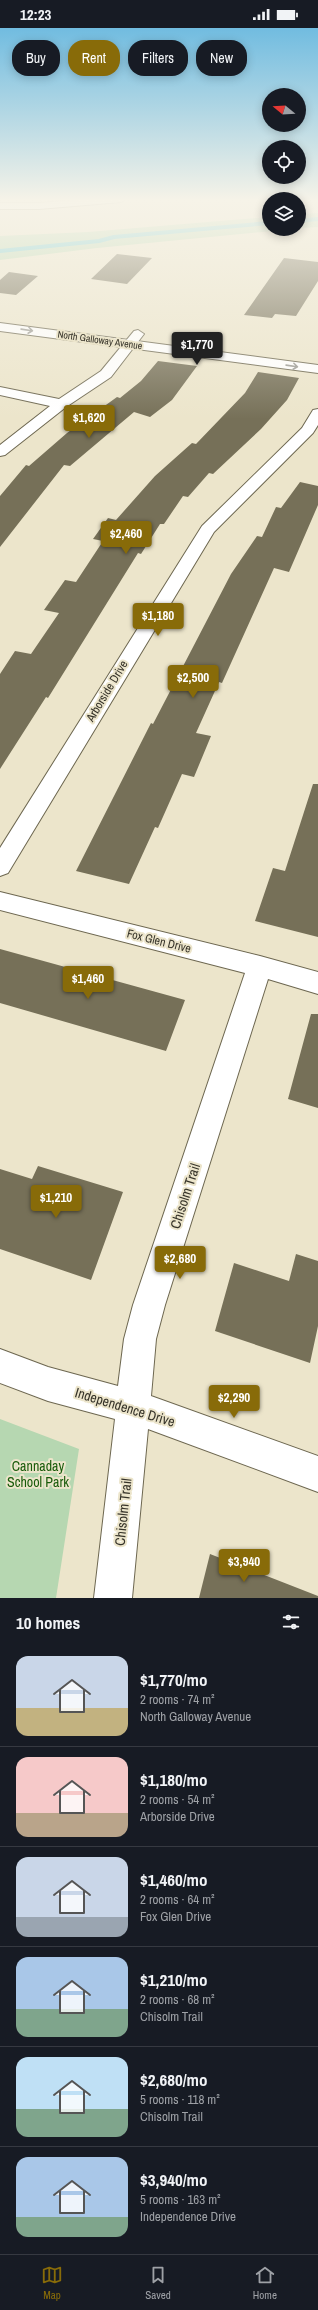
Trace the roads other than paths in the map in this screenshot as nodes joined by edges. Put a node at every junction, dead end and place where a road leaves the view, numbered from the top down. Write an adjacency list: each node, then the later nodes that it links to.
1 (0, 315): 3 (street, North Galloway Avenue)
2 (0, 327): 3 (street, North Galloway Avenue, one-way to 3)
3 (134, 339): 4 (street, North Galloway Avenue); 5 (street, North Galloway Avenue, one-way to 5); 7 (street)
4 (280, 351)
5 (318, 369)
6 (0, 391): 7 (street)
7 (61, 404): 9 (street)
8 (318, 413): 10 (street, Arborside Drive)
9 (0, 452)
10 (0, 867)
11 (0, 901): 12 (street, Fox Glen Drive)
12 (260, 966): 13 (street, Fox Glen Drive); 15 (street, Chisolm Trail)
13 (318, 983)
14 (0, 1366): 15 (street, Independence Drive)
15 (134, 1407): 16 (street, Independence Drive); 17 (street, Chisolm Trail)
16 (318, 1474)
17 (114, 1598)

